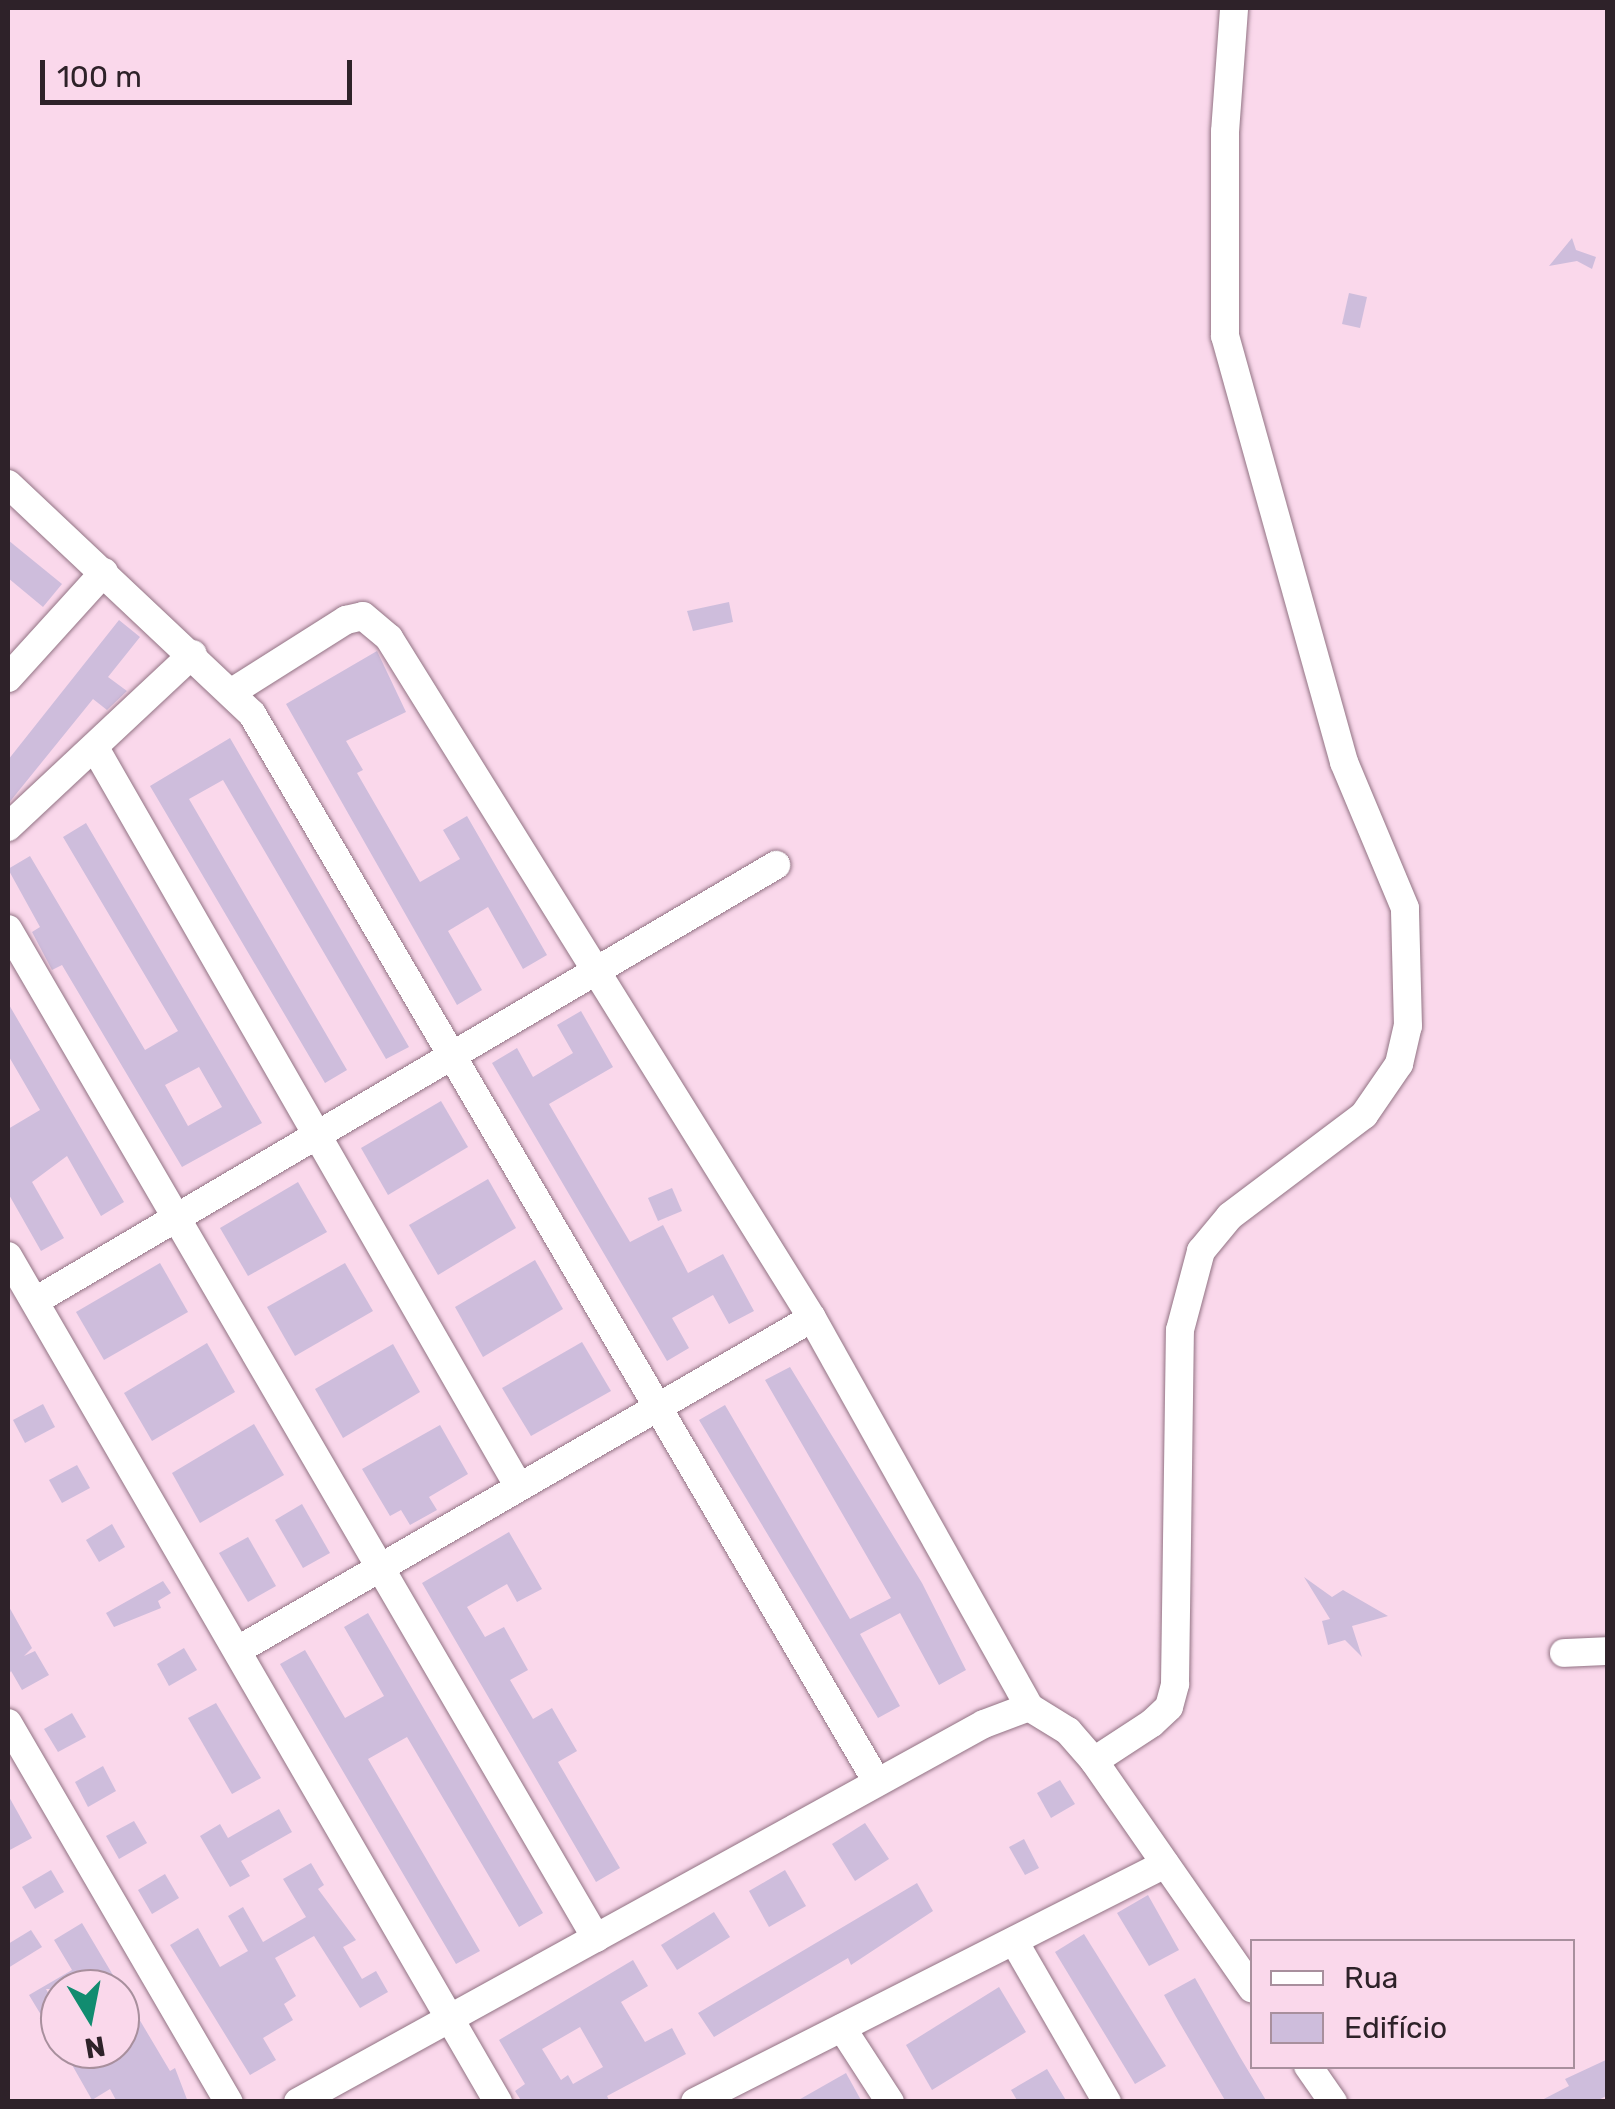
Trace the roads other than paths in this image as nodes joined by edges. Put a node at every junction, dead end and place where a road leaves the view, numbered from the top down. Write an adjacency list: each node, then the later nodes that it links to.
1 (1234, 8): 26 (street)
2 (8, 484): 3 (street)
3 (104, 572): 4 (street); 5 (street)
4 (193, 654): 6 (street); 7 (street)
5 (8, 678)
6 (232, 692): 11 (street); 12 (street)
7 (95, 748): 8 (street); 13 (street)
8 (8, 828)
9 (776, 864): 11 (street)
10 (8, 929): 14 (street)
11 (594, 972): 12 (street); 17 (street)
12 (455, 1054): 13 (street); 18 (street)
13 (316, 1136): 14 (street); 19 (street)
14 (176, 1218): 16 (street); 20 (street)
15 (8, 1256): 16 (street)
16 (36, 1301): 21 (street)
17 (812, 1318): 18 (street); 24 (street)
18 (658, 1406): 19 (street); 27 (street)
19 (518, 1487): 20 (street)
20 (379, 1568): 21 (street); 29 (street)
21 (238, 1650): 32 (street)
22 (1608, 1651): 23 (street)
23 (1564, 1653)
24 (1029, 1707): 26 (street); 27 (street)
25 (8, 1722): 35 (street)
26 (1094, 1761): 28 (street)
27 (878, 1782): 29 (street)
28 (1165, 1864): 30 (street); 31 (street)
29 (596, 1938): 32 (street)
30 (1014, 1941): 33 (street); 40 (street)
31 (1250, 1985)
32 (448, 2021): 36 (street); 37 (street)
33 (842, 2028): 38 (street); 39 (street)
34 (1310, 2069): 41 (street)
35 (230, 2102)
36 (298, 2102)
37 (498, 2102)
38 (695, 2102)
39 (890, 2102)
40 (1107, 2102)
41 (1333, 2102)

